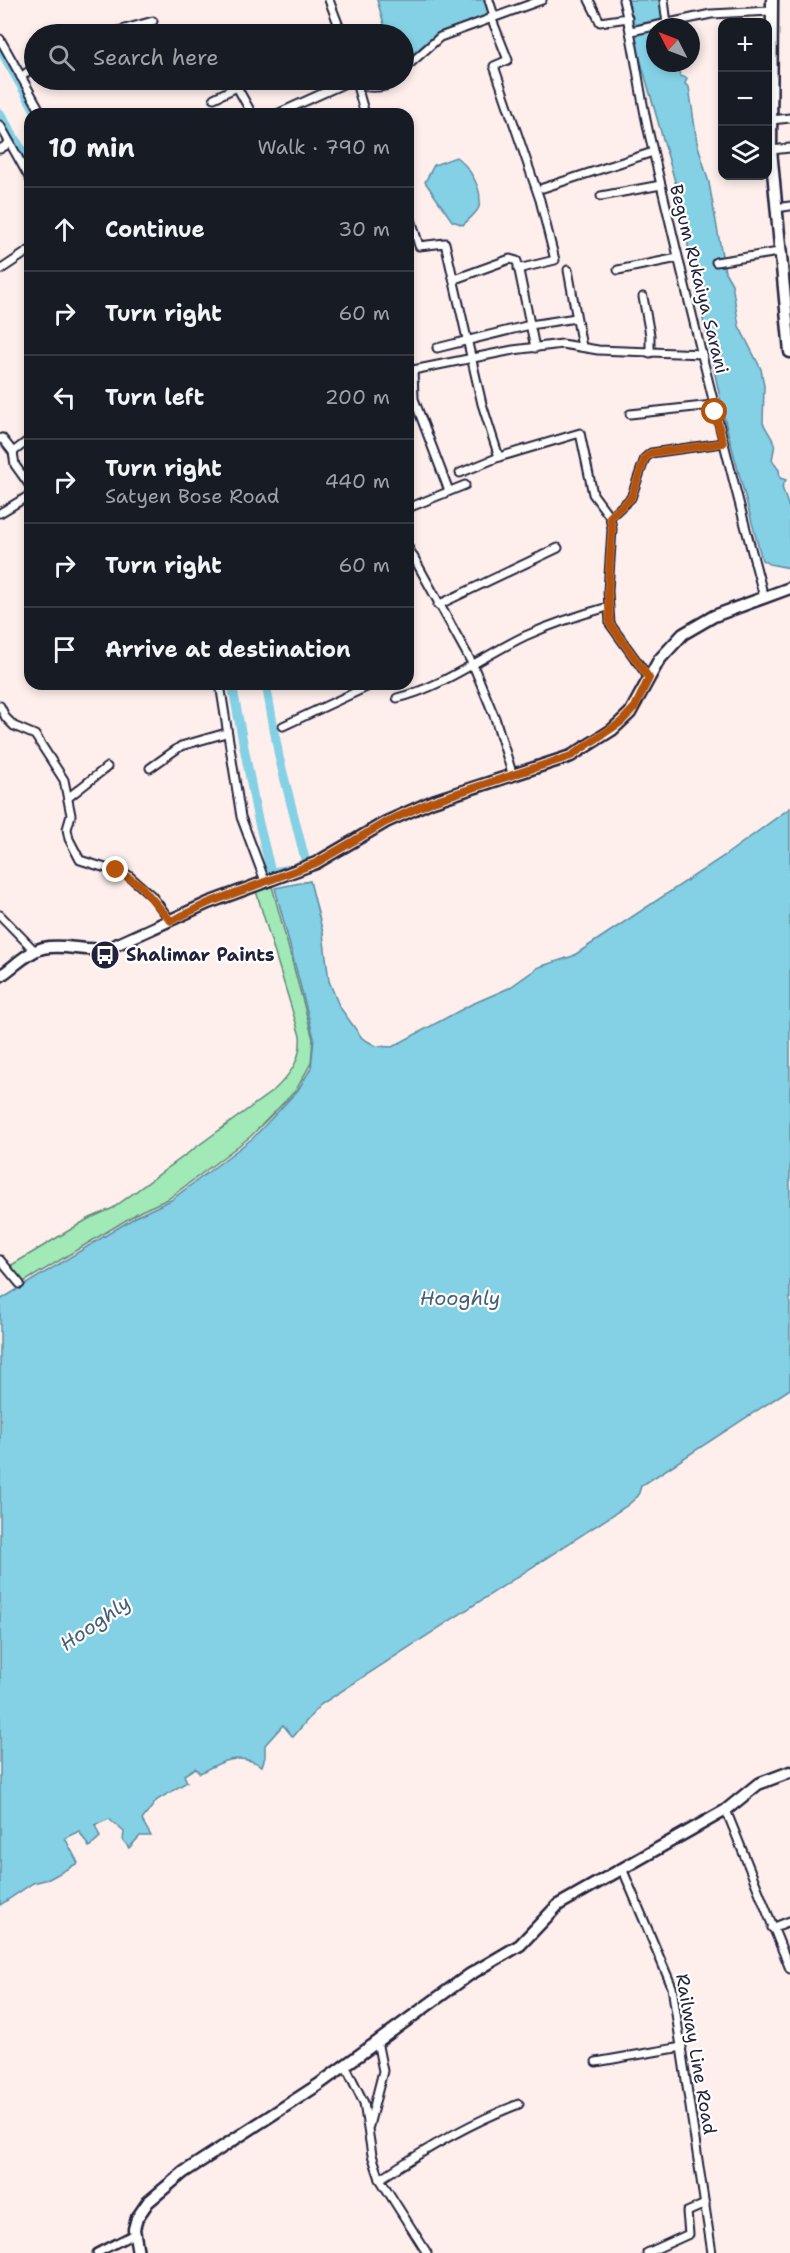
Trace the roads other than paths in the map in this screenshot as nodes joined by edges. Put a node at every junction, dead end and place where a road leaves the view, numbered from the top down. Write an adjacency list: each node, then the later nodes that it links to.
1 (329, 0): 14 (street)
2 (489, 0): 8 (street)
3 (542, 0): 8 (street)
4 (589, 0): 9 (street)
5 (623, 0): 9 (street, Begum Rukaiya Sarani)
6 (664, 0): 10 (street)
7 (772, 6): 11 (street); 19 (main road)
8 (492, 17): 18 (street); 53 (street)
9 (628, 18): 16 (street, Begum Rukaiya Sarani)
10 (666, 18)
11 (693, 18)
12 (153, 21): 13 (street)
13 (142, 24)
14 (338, 24)
15 (646, 28): 16 (street)
16 (631, 31): 40 (street, Begum Rukaiya Sarani)
17 (0, 39): 21 (street)
18 (414, 59)
19 (771, 72)
20 (24, 75): 21 (street)
21 (21, 77): 22 (street)
22 (24, 82)
23 (28, 90): 29 (street)
24 (231, 90): 28 (street)
25 (239, 90): 30 (street)
26 (329, 90): 31 (street)
27 (358, 90): 32 (street)
28 (214, 98)
29 (39, 108)
30 (249, 108)
31 (290, 108)
32 (362, 108)
33 (790, 118): 34 (street)
34 (772, 120)
35 (0, 125): 36 (street)
36 (10, 143): 38 (street); 42 (street)
37 (790, 148): 39 (street)
38 (0, 149)
39 (772, 150)
40 (653, 152): 43 (street, Begum Rukaiya Sarani); 44 (street)
41 (772, 162): 47 (main road)
42 (24, 168)
43 (661, 185): 45 (street); 51 (street, Begum Rukaiya Sarani)
44 (543, 188)
45 (601, 196)
46 (790, 206): 47 (street)
47 (776, 208): 49 (main road)
48 (414, 229): 57 (street)
49 (779, 252): 52 (street); 58 (main road)
50 (24, 254): 54 (street)
51 (678, 258): 56 (street); 69 (street, Begum Rukaiya Sarani)
52 (716, 262)
53 (518, 269): 57 (street); 62 (street)
54 (0, 270)
55 (568, 270): 60 (street)
56 (618, 270)
57 (455, 279): 63 (street)
58 (787, 290): 61 (main road)
59 (643, 297): 68 (street)
60 (576, 318): 62 (street); 64 (street)
61 (788, 319): 65 (main road)
62 (530, 325): 63 (street); 67 (street)
63 (469, 341): 66 (street); 70 (street)
64 (582, 347): 67 (street); 68 (street)
65 (790, 347)
66 (437, 348)
67 (535, 348): 70 (street)
68 (650, 353): 69 (street)
69 (703, 354): 73 (street, Begum Rukaiya Sarani)
70 (473, 357): 71 (street); 79 (street)
71 (414, 369)
72 (414, 399): 83 (street)
73 (714, 405): 74 (street); 76 (street, Begum Rukaiya Sarani)
74 (630, 414)
75 (1, 437): 78 (street)
76 (723, 443): 87 (street); 91 (street, Begum Rukaiya Sarani)
77 (24, 444): 78 (street)
78 (13, 452): 81 (street)
79 (499, 457): 80 (street); 87 (street)
80 (460, 473)
81 (24, 478)
82 (465, 485): 83 (street)
83 (449, 491): 85 (street)
84 (24, 499): 86 (street)
85 (414, 505)
86 (0, 513)
87 (610, 517): 93 (street)
88 (558, 548): 92 (street)
89 (414, 559): 92 (street)
90 (790, 588): 91 (main road)
91 (764, 597): 95 (main road)
92 (438, 605): 94 (street)
93 (608, 607): 94 (street); 95 (street)
94 (473, 665): 98 (street); 104 (street)
95 (649, 678): 104 (main road)
96 (221, 690): 101 (street)
97 (359, 690): 100 (street)
98 (397, 698)
99 (0, 706): 105 (street)
100 (283, 726)
101 (226, 733): 103 (street); 106 (street)
102 (107, 767): 105 (street)
103 (150, 768)
104 (513, 776): 106 (main road)
105 (69, 796): 108 (street)
106 (268, 880): 108 (main road)
107 (0, 915): 109 (street)
108 (171, 921): 109 (main road)
109 (35, 951): 110 (main road)
110 (0, 976)
111 (0, 1260): 112 (street)
112 (20, 1284)
113 (790, 1772): 114 (main road)
114 (726, 1810): 115 (main road); 117 (street)
115 (622, 1868): 119 (main road); 120 (street, Railway Line Road)
116 (790, 1921): 117 (street)
117 (772, 1928): 118 (street)
118 (790, 1969)
119 (376, 2041): 122 (main road); 124 (street)
120 (682, 2048): 121 (street); 126 (street, Railway Line Road)
121 (596, 2062)
122 (345, 2064): 124 (street); 127 (main road)
123 (519, 2104): 125 (street)
124 (368, 2130): 125 (street)
125 (380, 2180): 130 (street)
126 (705, 2204): 131 (street); 132 (street, Railway Line Road)
127 (134, 2234): 128 (street); 129 (main road)
128 (98, 2253)
129 (138, 2253)
130 (426, 2253)
131 (647, 2253)
132 (712, 2253)

